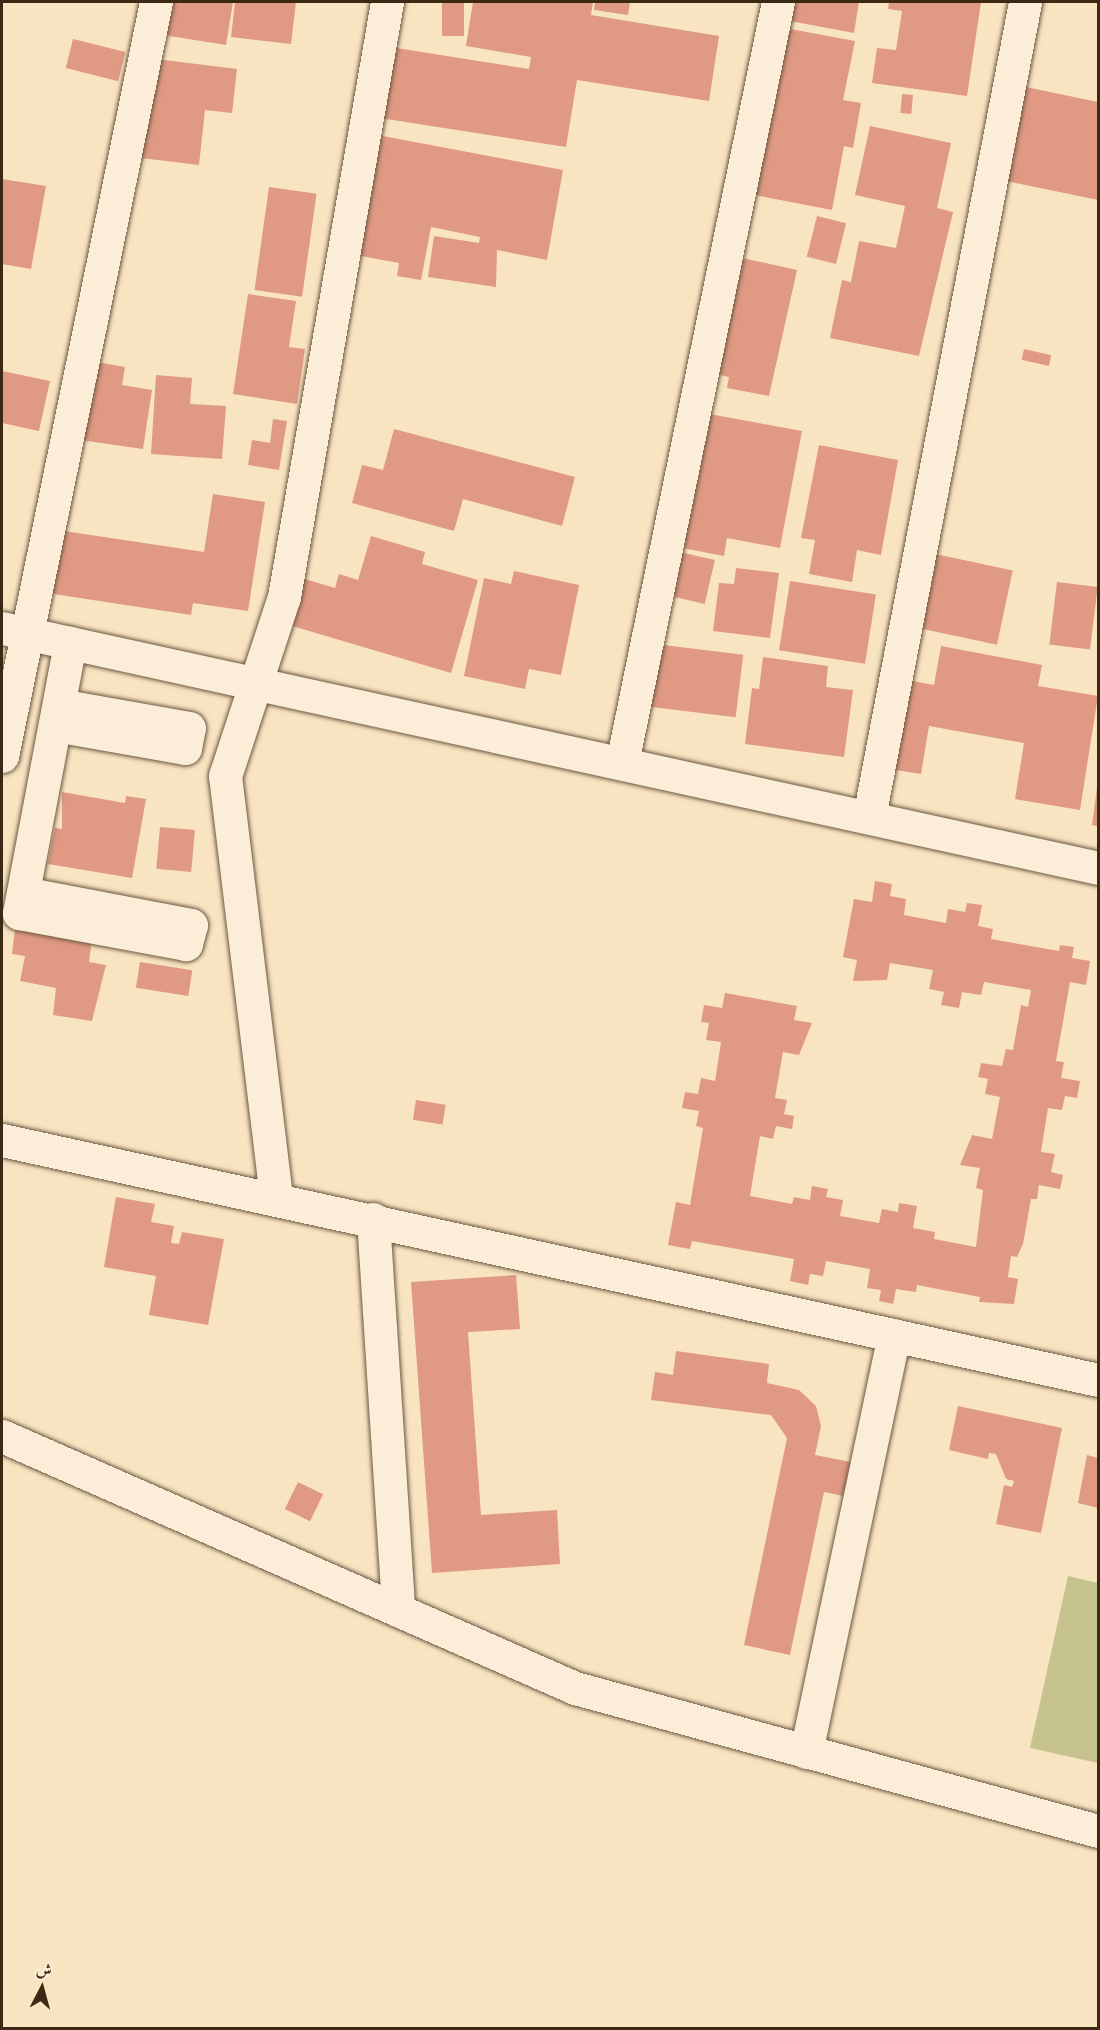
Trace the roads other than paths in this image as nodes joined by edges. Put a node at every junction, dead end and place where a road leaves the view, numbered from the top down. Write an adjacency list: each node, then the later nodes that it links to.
1 (156, 2): 5 (street)
2 (387, 2): 7 (street)
3 (778, 2): 9 (street)
4 (1025, 2): 10 (street)
5 (13, 631): 6 (street); 8 (street)
6 (70, 643): 7 (street); 12 (street)
7 (256, 681): 9 (street); 14 (street)
8 (2, 756)
9 (622, 763): 10 (street)
10 (869, 817): 11 (street)
11 (1098, 868)
12 (23, 893)
13 (2, 1140): 14 (street)
14 (276, 1197): 15 (street)
15 (373, 1219): 16 (street); 19 (street)
16 (894, 1335): 17 (street); 20 (street)
17 (1098, 1380)
18 (2, 1436): 19 (street)
19 (398, 1610): 20 (street)
20 (806, 1752): 21 (street)
21 (1098, 1831)

